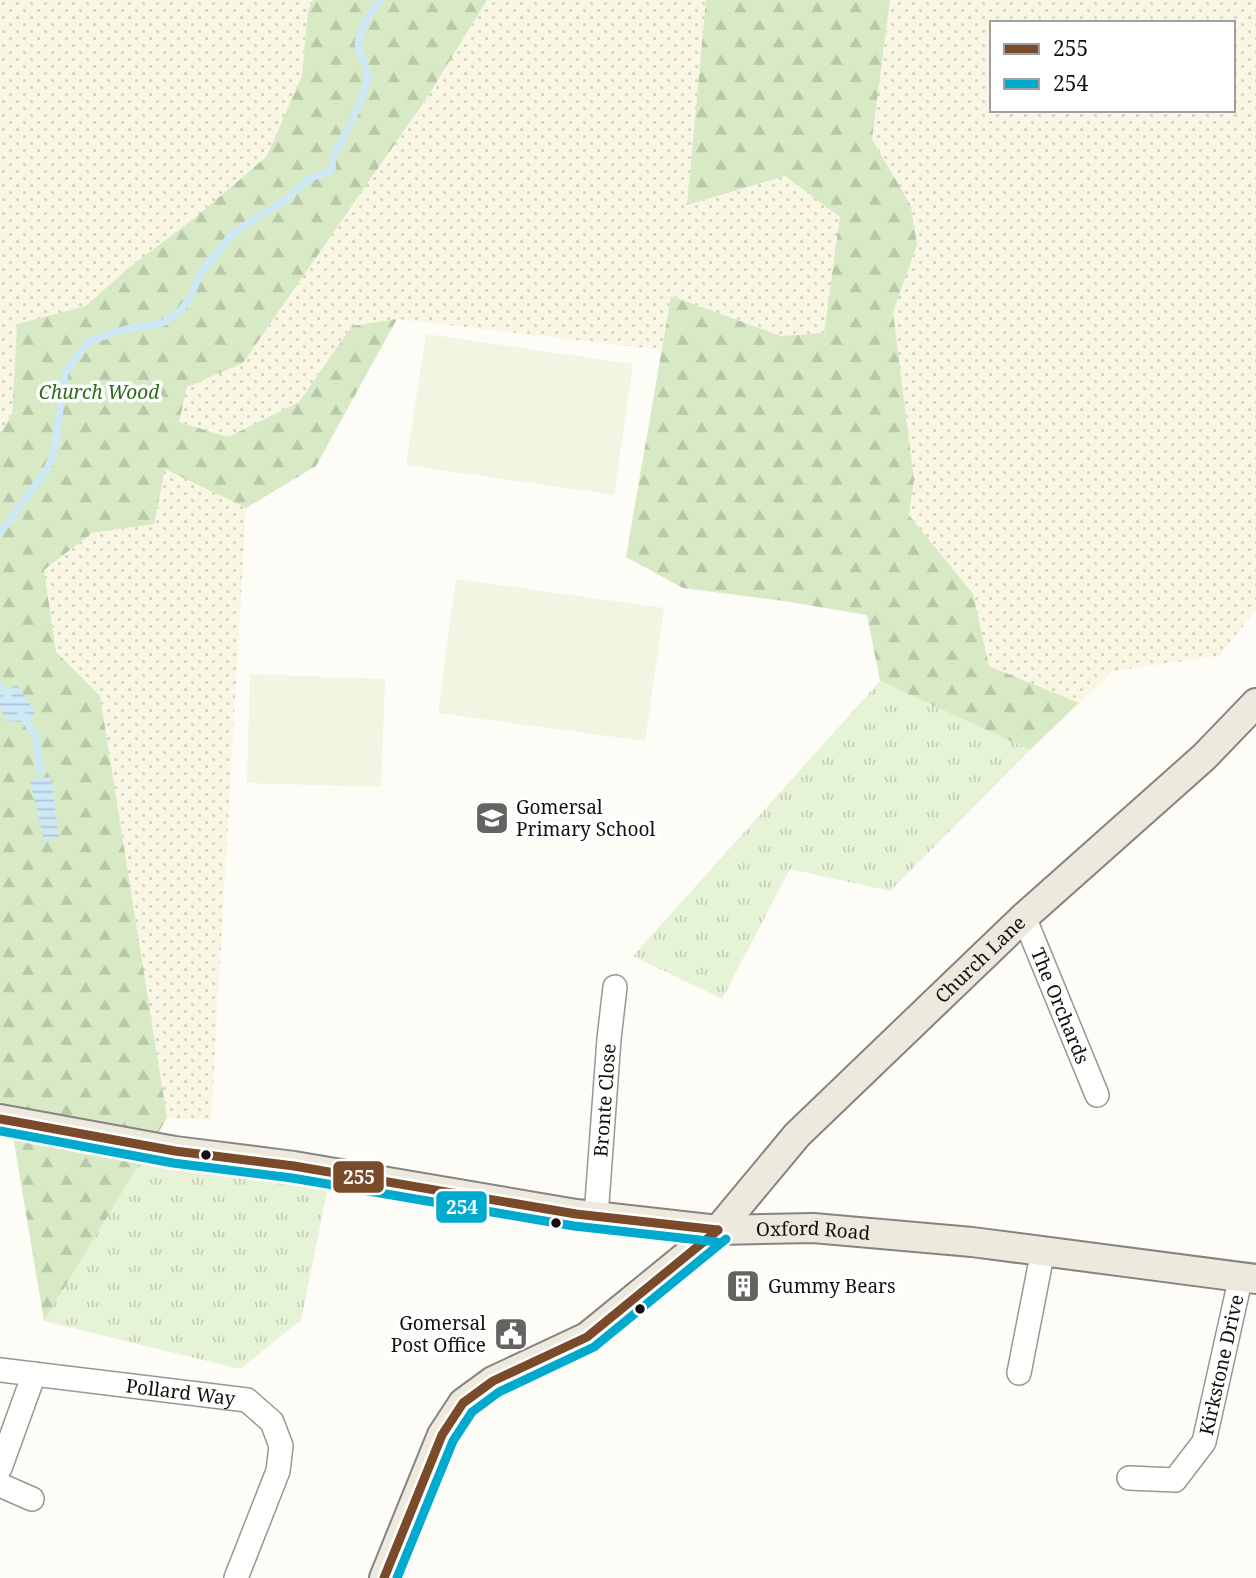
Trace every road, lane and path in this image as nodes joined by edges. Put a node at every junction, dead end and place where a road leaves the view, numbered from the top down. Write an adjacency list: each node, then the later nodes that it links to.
1 (1256, 703): 2 (main road, Church Lane)
2 (1024, 917): 4 (street, The Orchards); 7 (main road, Church Lane)
3 (615, 987): 6 (street, Bronte Close)
4 (1097, 1095)
5 (0, 1119): 6 (main road, Oxford Road)
6 (596, 1216): 7 (main road, Oxford Road)
7 (718, 1230): 8 (main road, Oxford Road); 18 (main road, Church Lane)
8 (1043, 1250): 9 (main road, Oxford Road); 11 (street)
9 (1248, 1278): 14 (street, Kirkstone Drive)
10 (0, 1370): 12 (street, Pollard Way)
11 (1018, 1373)
12 (34, 1374): 13 (street); 17 (street, Pollard Way)
13 (0, 1468)
14 (1129, 1478)
15 (0, 1485): 16 (street)
16 (32, 1499)
17 (236, 1578)
18 (384, 1578)

